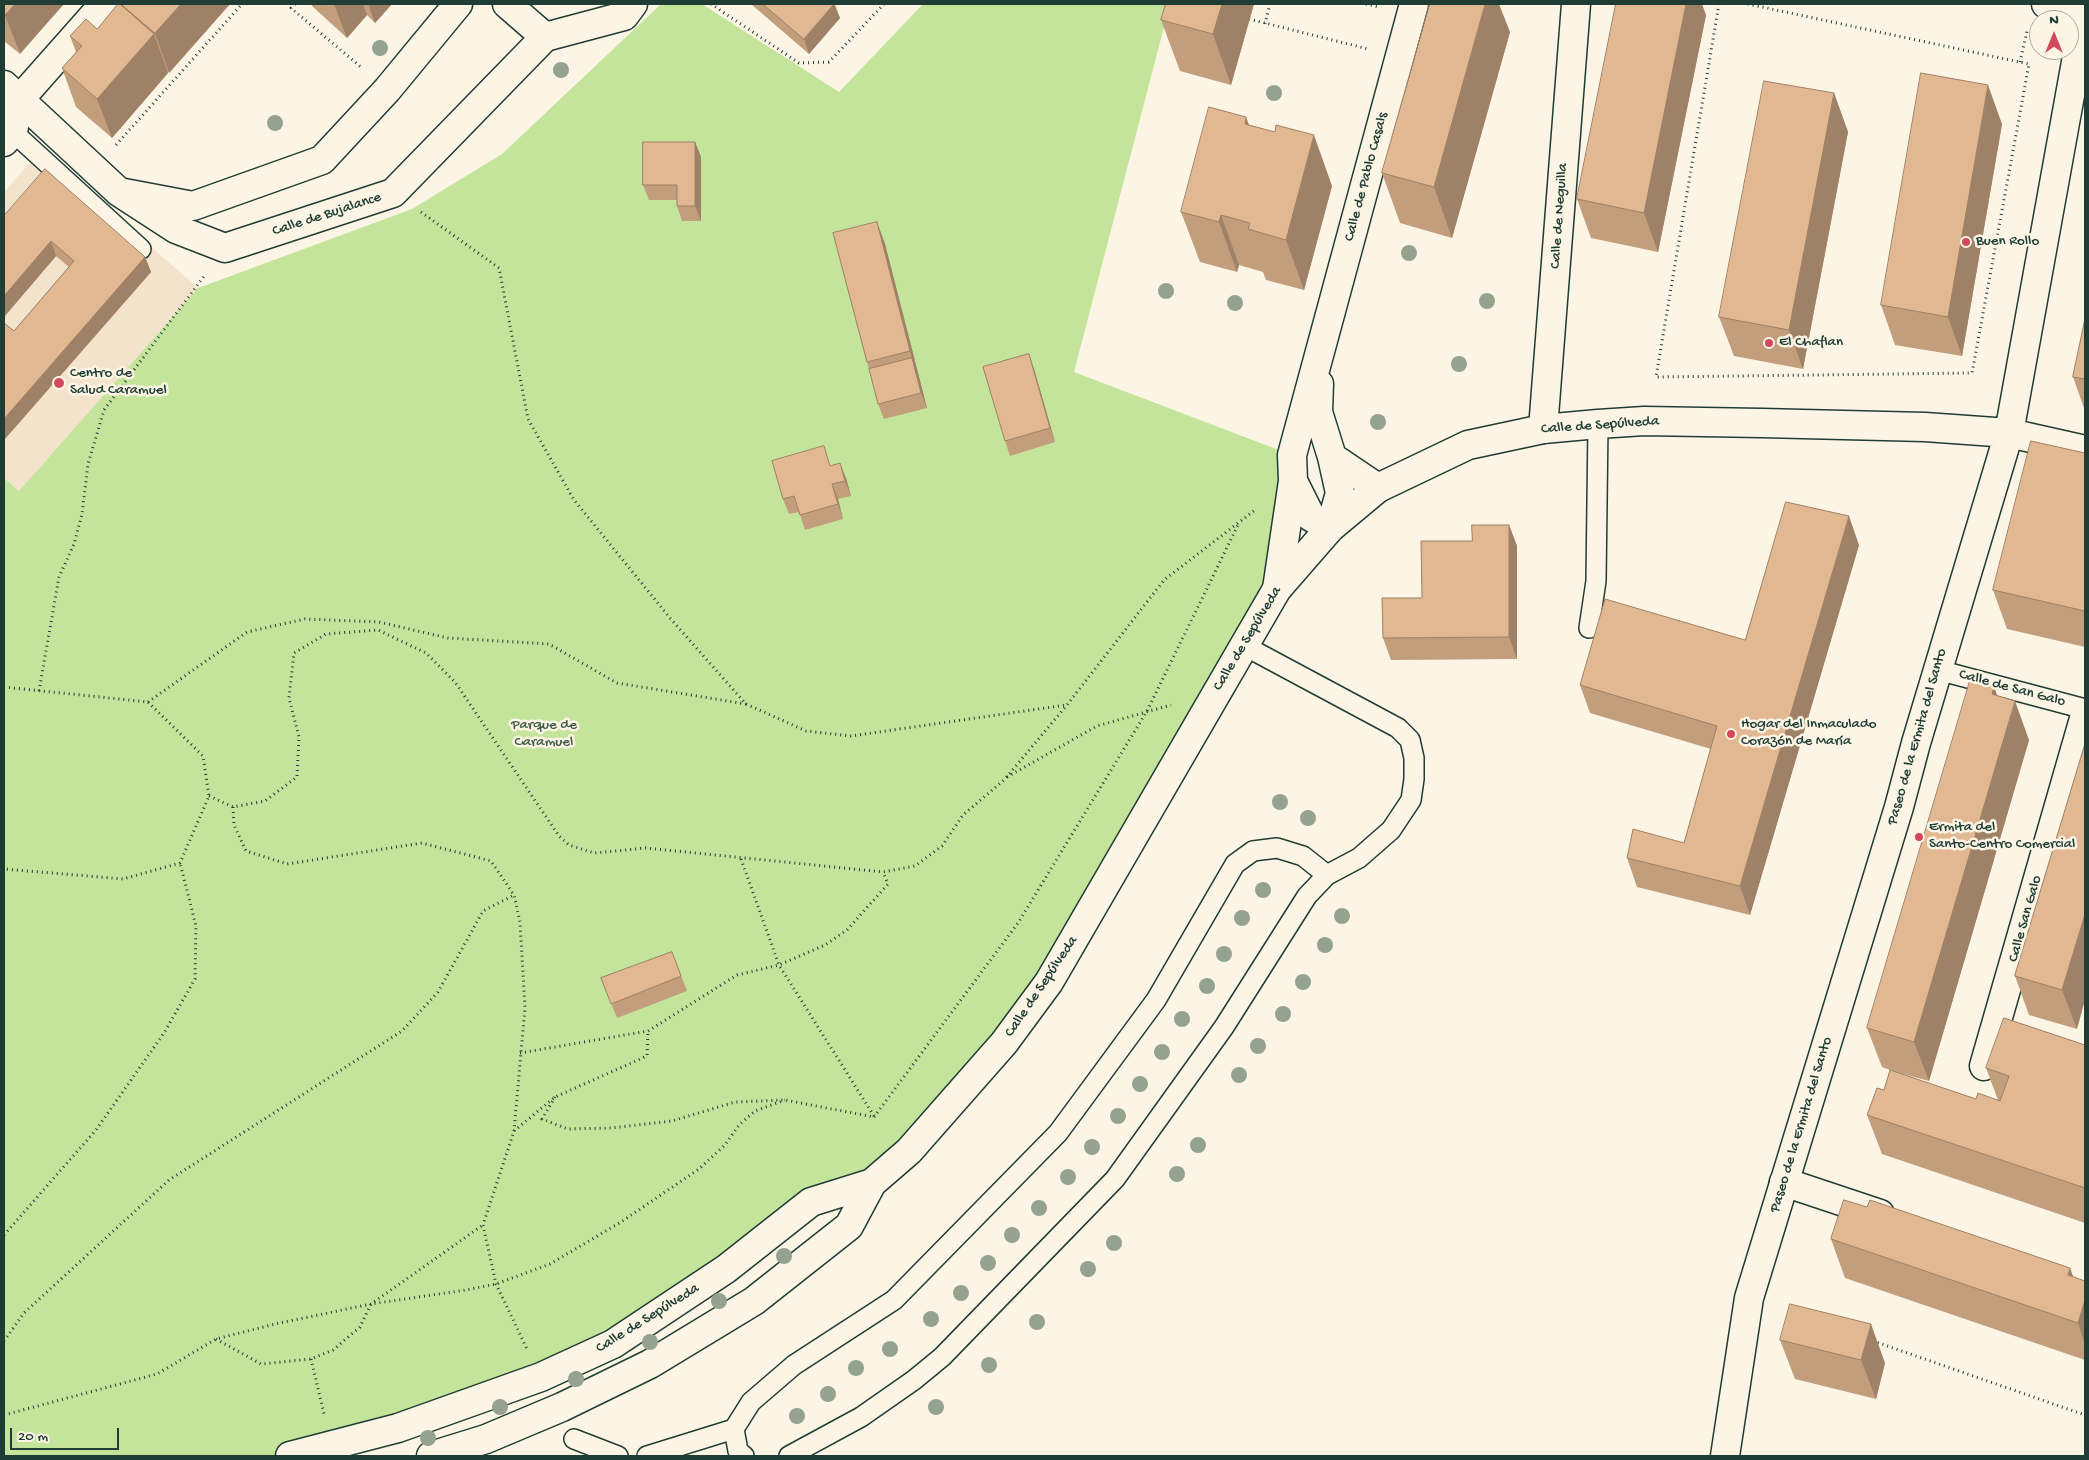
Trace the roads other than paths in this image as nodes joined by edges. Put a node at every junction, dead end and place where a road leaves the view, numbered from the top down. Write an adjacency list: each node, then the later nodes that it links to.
1 (104, 4): 10 (street)
2 (458, 4): 12 (street)
3 (507, 4): 9 (street)
4 (633, 4): 9 (street)
5 (1414, 4): 14 (street, Calle de Pablo Casals)
6 (1576, 4): 16 (street, Calle de Neguilla)
7 (2046, 4): 8 (street)
8 (2085, 12): 17 (street, Paseo de la Ermita del Santo)
9 (545, 37): 12 (street, Calle de Bujalance)
10 (11, 92): 11 (street); 12 (street)
11 (8, 137): 13 (lane)
12 (119, 192)
13 (141, 249)
14 (1321, 350): 19 (street, Calle de Pablo Casals); 20 (street, Calle de Pablo Casals)
15 (1598, 424): 16 (street, Calle de Sepúlveda); 17 (street, Calle de Sepúlveda); 24 (lane)
16 (1543, 429): 21 (street, Calle de Sepúlveda)
17 (2009, 433): 18 (street, Calle de Sepúlveda); 26 (street, Paseo de la Ermita del Santo)
18 (2085, 450)
19 (1332, 457): 21 (street); 22 (street, Calle de Pablo Casals)
20 (1293, 481): 22 (street, Calle de Pablo Casals); 23 (street, Calle de Pablo Casals)
21 (1378, 488): 22 (street, Calle de Sepúlveda)
22 (1330, 528): 23 (street, Calle de Sepúlveda)
23 (1277, 589): 25 (street, Calle de Sepúlveda)
24 (1589, 628)
25 (1244, 645): 29 (lane); 32 (street, Calle de Sepúlveda)
26 (1938, 670): 27 (lane, Calle de San Galo); 31 (street, Paseo de la Ermita del Santo)
27 (2085, 709)
28 (2085, 715): 30 (street, Calle San Galo)
29 (1327, 875): 34 (lane); 41 (lane)
30 (1984, 1066)
31 (1784, 1182): 33 (street); 42 (street, Paseo de la Ermita del Santo)
32 (872, 1183): 36 (street, Calle de Sepúlveda); 37 (street, Calle de Sepúlveda)
33 (1900, 1221)
34 (734, 1429): 39 (lane); 40 (lane)
35 (574, 1439): 38 (lane)
36 (290, 1456)
37 (431, 1456)
38 (618, 1456)
39 (648, 1456)
40 (744, 1456)
41 (789, 1456)
42 (1725, 1456)

